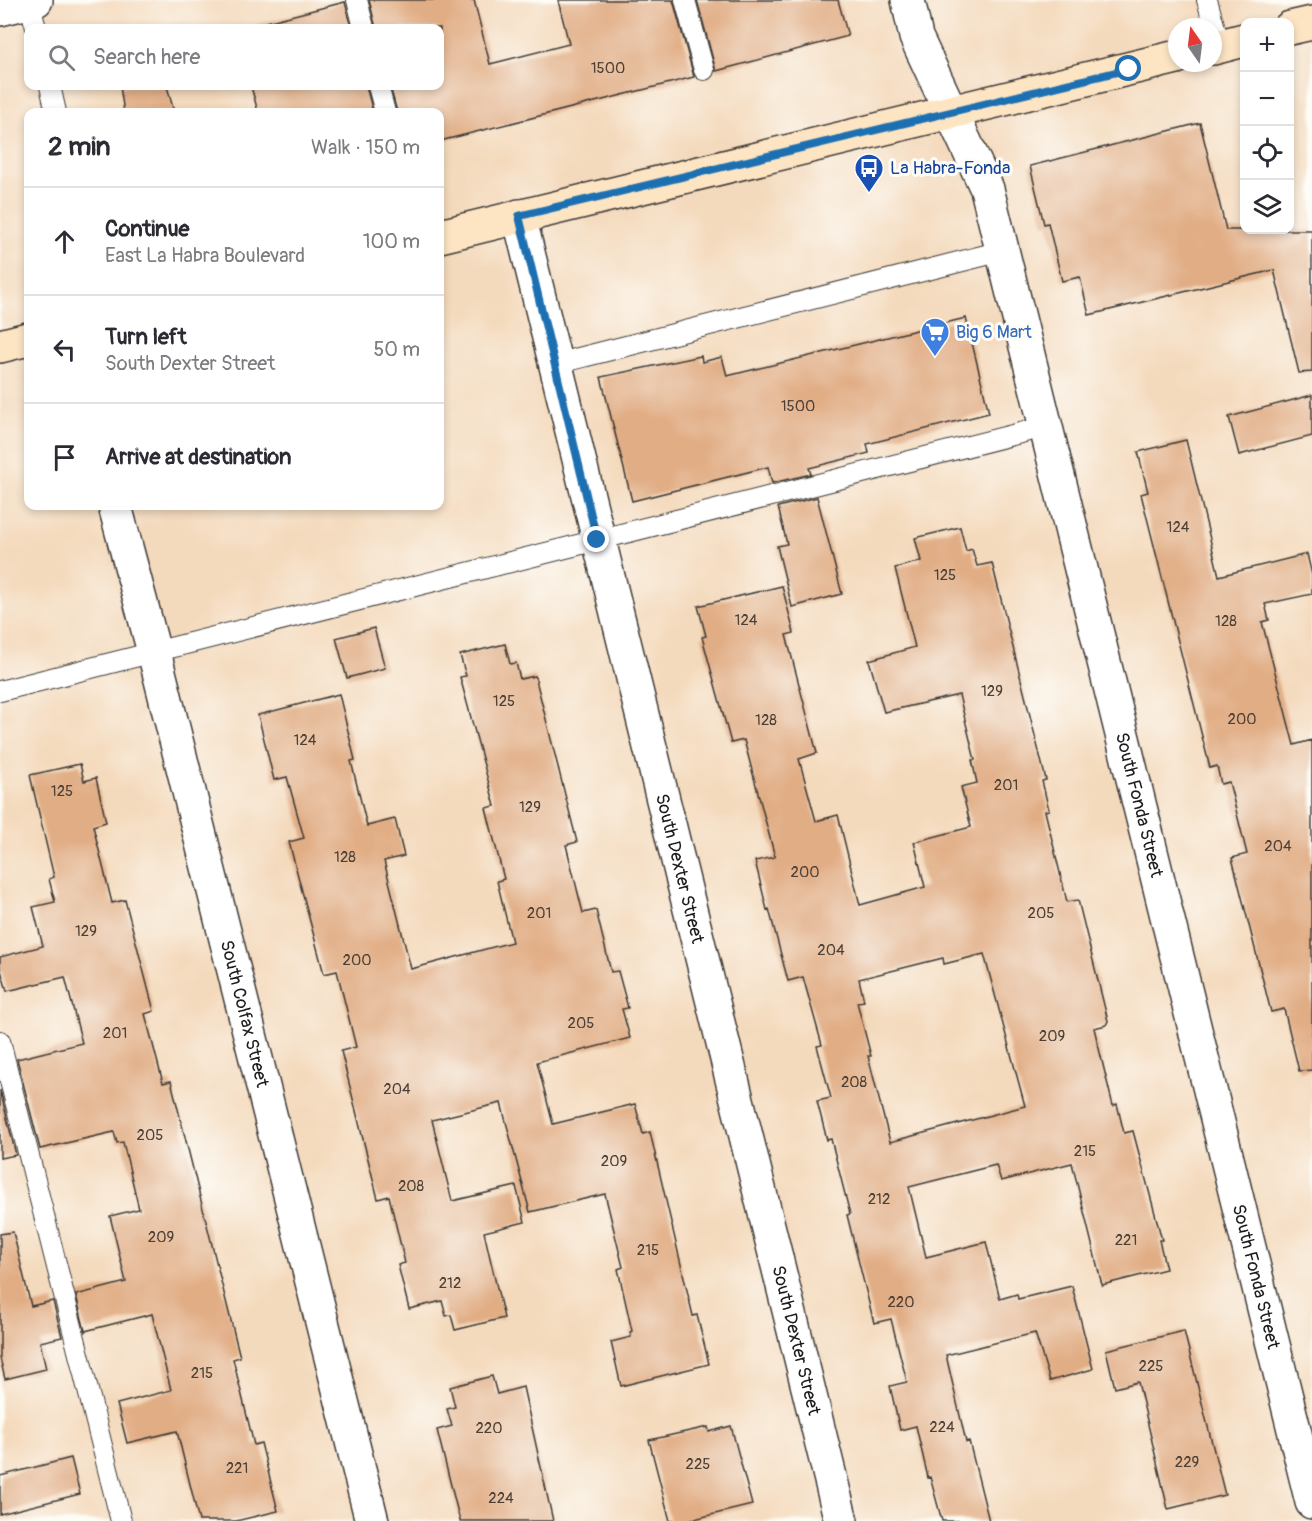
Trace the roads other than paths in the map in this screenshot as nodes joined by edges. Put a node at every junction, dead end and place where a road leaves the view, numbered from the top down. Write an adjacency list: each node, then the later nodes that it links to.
1 (357, 0): 6 (lane)
2 (686, 0): 10 (lane)
3 (908, 0): 15 (street, South Fonda Street)
4 (1207, 0): 8 (lane)
5 (1312, 23): 7 (main road)
6 (363, 24)
7 (1294, 27)
8 (1226, 45)
9 (1168, 59): 15 (main road)
10 (704, 70)
11 (51, 90): 13 (lane)
12 (379, 90): 14 (lane)
13 (55, 108)
14 (384, 108)
15 (951, 113): 16 (main road); 18 (street, South Fonda Street)
16 (519, 216): 17 (main road); 21 (street, South Dexter Street)
17 (444, 235)
18 (1002, 251): 21 (lane); 22 (street, South Fonda Street)
19 (24, 340): 20 (main road)
20 (0, 346)
21 (555, 364): 24 (street, South Dexter Street)
22 (1044, 427): 24 (lane); 28 (street, South Fonda Street)
23 (116, 510): 25 (street, South Colfax Street)
24 (597, 540): 25 (lane); 31 (street, South Dexter Street)
25 (154, 652): 26 (lane); 30 (street, South Colfax Street)
26 (0, 691)
27 (0, 1041): 29 (lane)
28 (1312, 1502)
29 (121, 1521)
30 (372, 1521)
31 (841, 1521)

